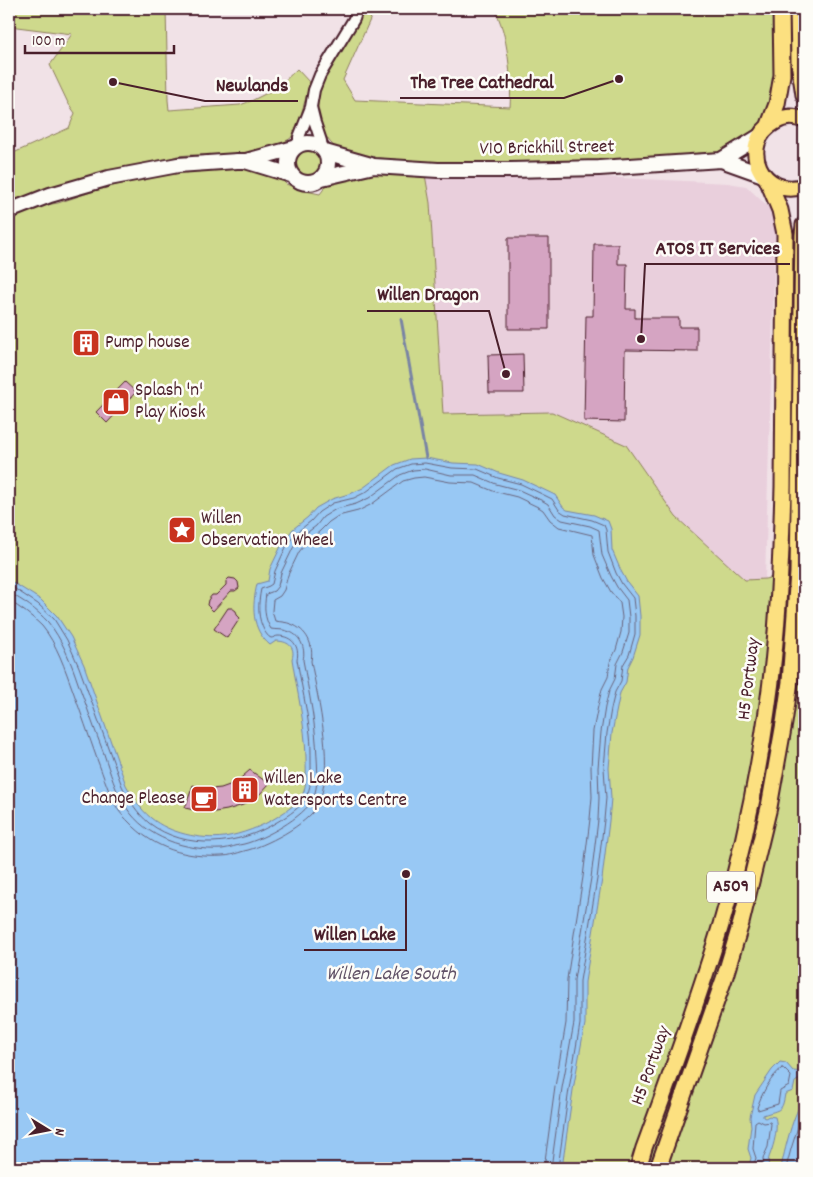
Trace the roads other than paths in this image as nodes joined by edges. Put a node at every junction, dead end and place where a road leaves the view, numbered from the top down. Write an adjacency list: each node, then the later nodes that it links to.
1 (357, 9): 5 (street)
2 (781, 9): 7 (main road, A509)
3 (798, 9): 4 (main road)
4 (804, 95)
5 (311, 107): 8 (street); 9 (street)
6 (804, 120): 7 (main road)
7 (764, 131): 10 (street, V10 Brickhill Street); 14 (main road, A509)
8 (297, 146): 9 (street); 11 (street); 13 (street)
9 (323, 150): 12 (street, V10 Brickhill Street); 15 (street)
10 (722, 160): 12 (street, V10 Brickhill Street); 14 (street, V10 Brickhill Street)
11 (245, 161): 13 (street); 17 (street)
12 (374, 166): 15 (street, V10 Brickhill Street)
13 (291, 175): 15 (street)
14 (765, 177): 16 (main road); 19 (main road, H5 Portway / A509)
15 (322, 178)
16 (804, 186)
17 (9, 211)
18 (804, 225): 20 (main road, H5 Portway / A509)
19 (638, 1168)
20 (658, 1168)

